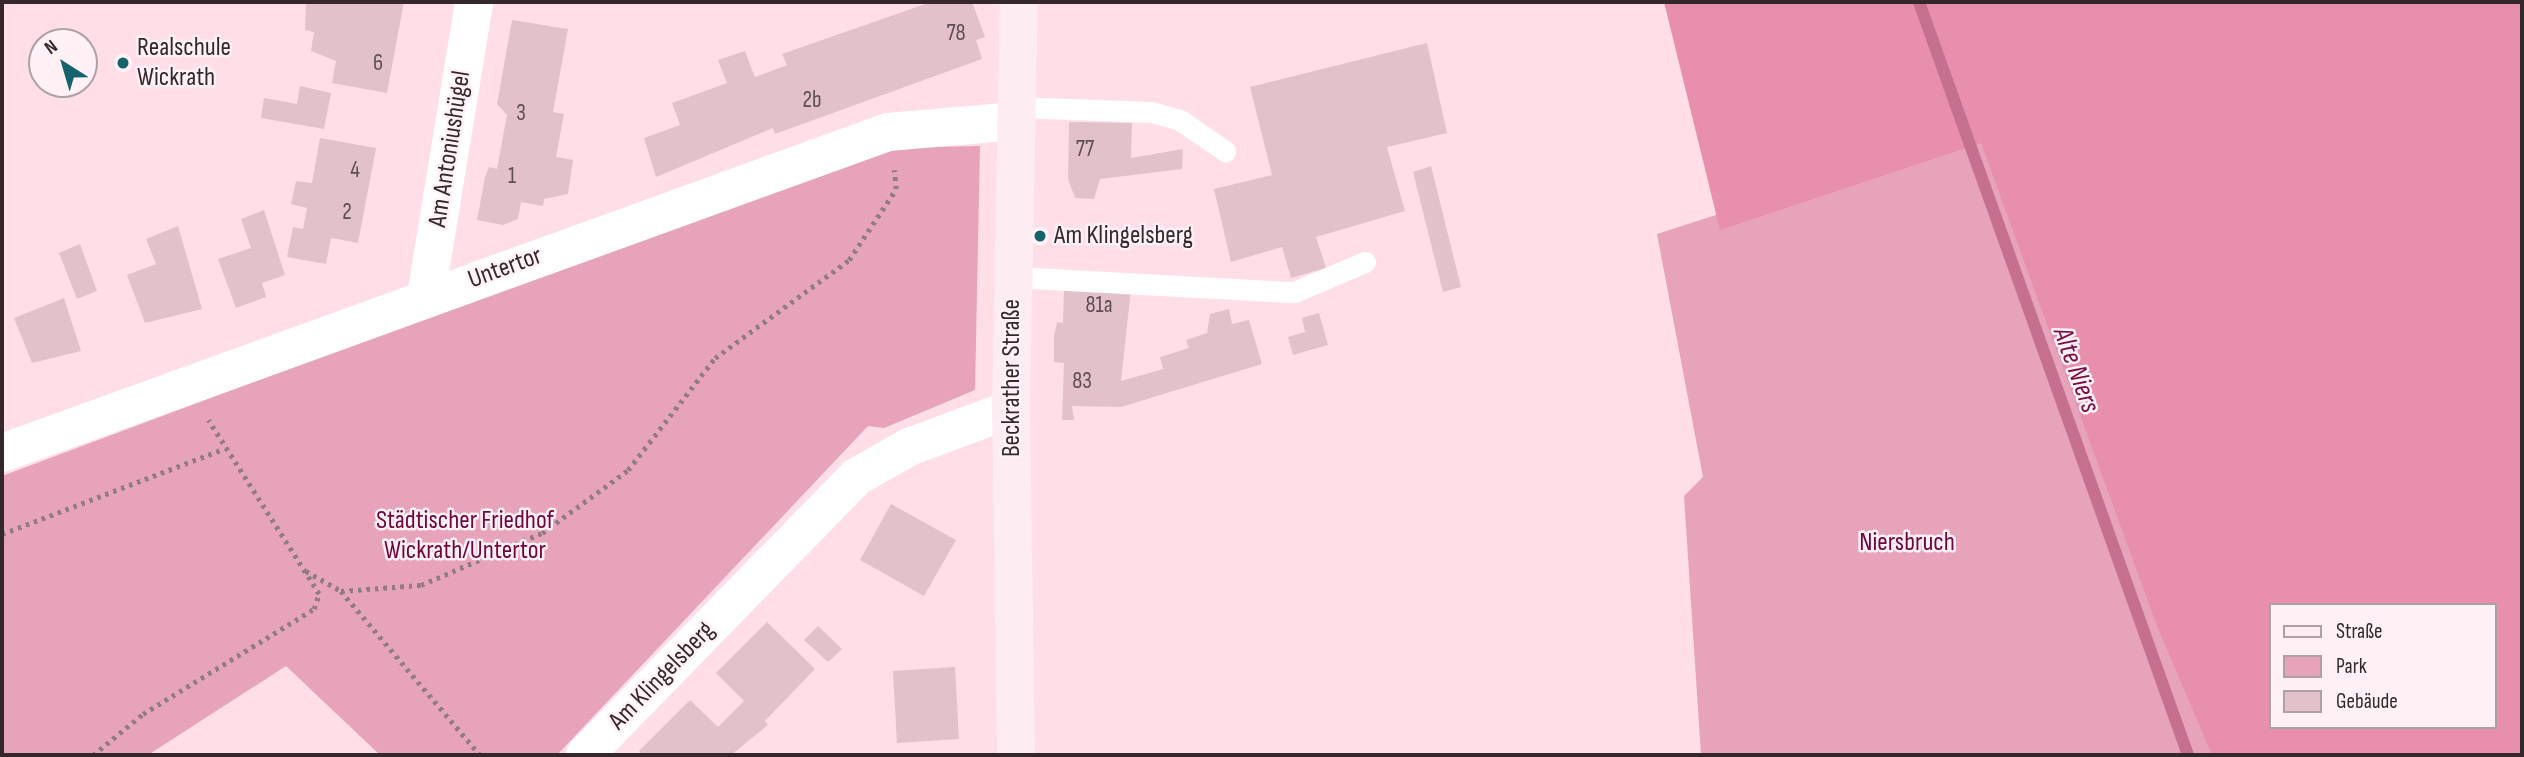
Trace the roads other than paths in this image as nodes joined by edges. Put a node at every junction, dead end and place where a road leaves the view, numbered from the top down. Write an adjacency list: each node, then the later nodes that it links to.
1 (474, 2): 7 (street, Am Antoniushügel)
2 (1019, 2): 3 (street, Beckrather Straße)
3 (1017, 114): 4 (lane); 6 (street, Beckrather Straße); 7 (street, Untertor)
4 (1225, 151)
5 (1365, 262): 6 (lane)
6 (1013, 277): 8 (street, Beckrather Straße)
7 (426, 296): 9 (street, Untertor)
8 (1011, 410): 10 (street, Am Klingelsberg); 11 (street, Beckrather Straße)
9 (2, 453)
10 (585, 755)
11 (1016, 755)

